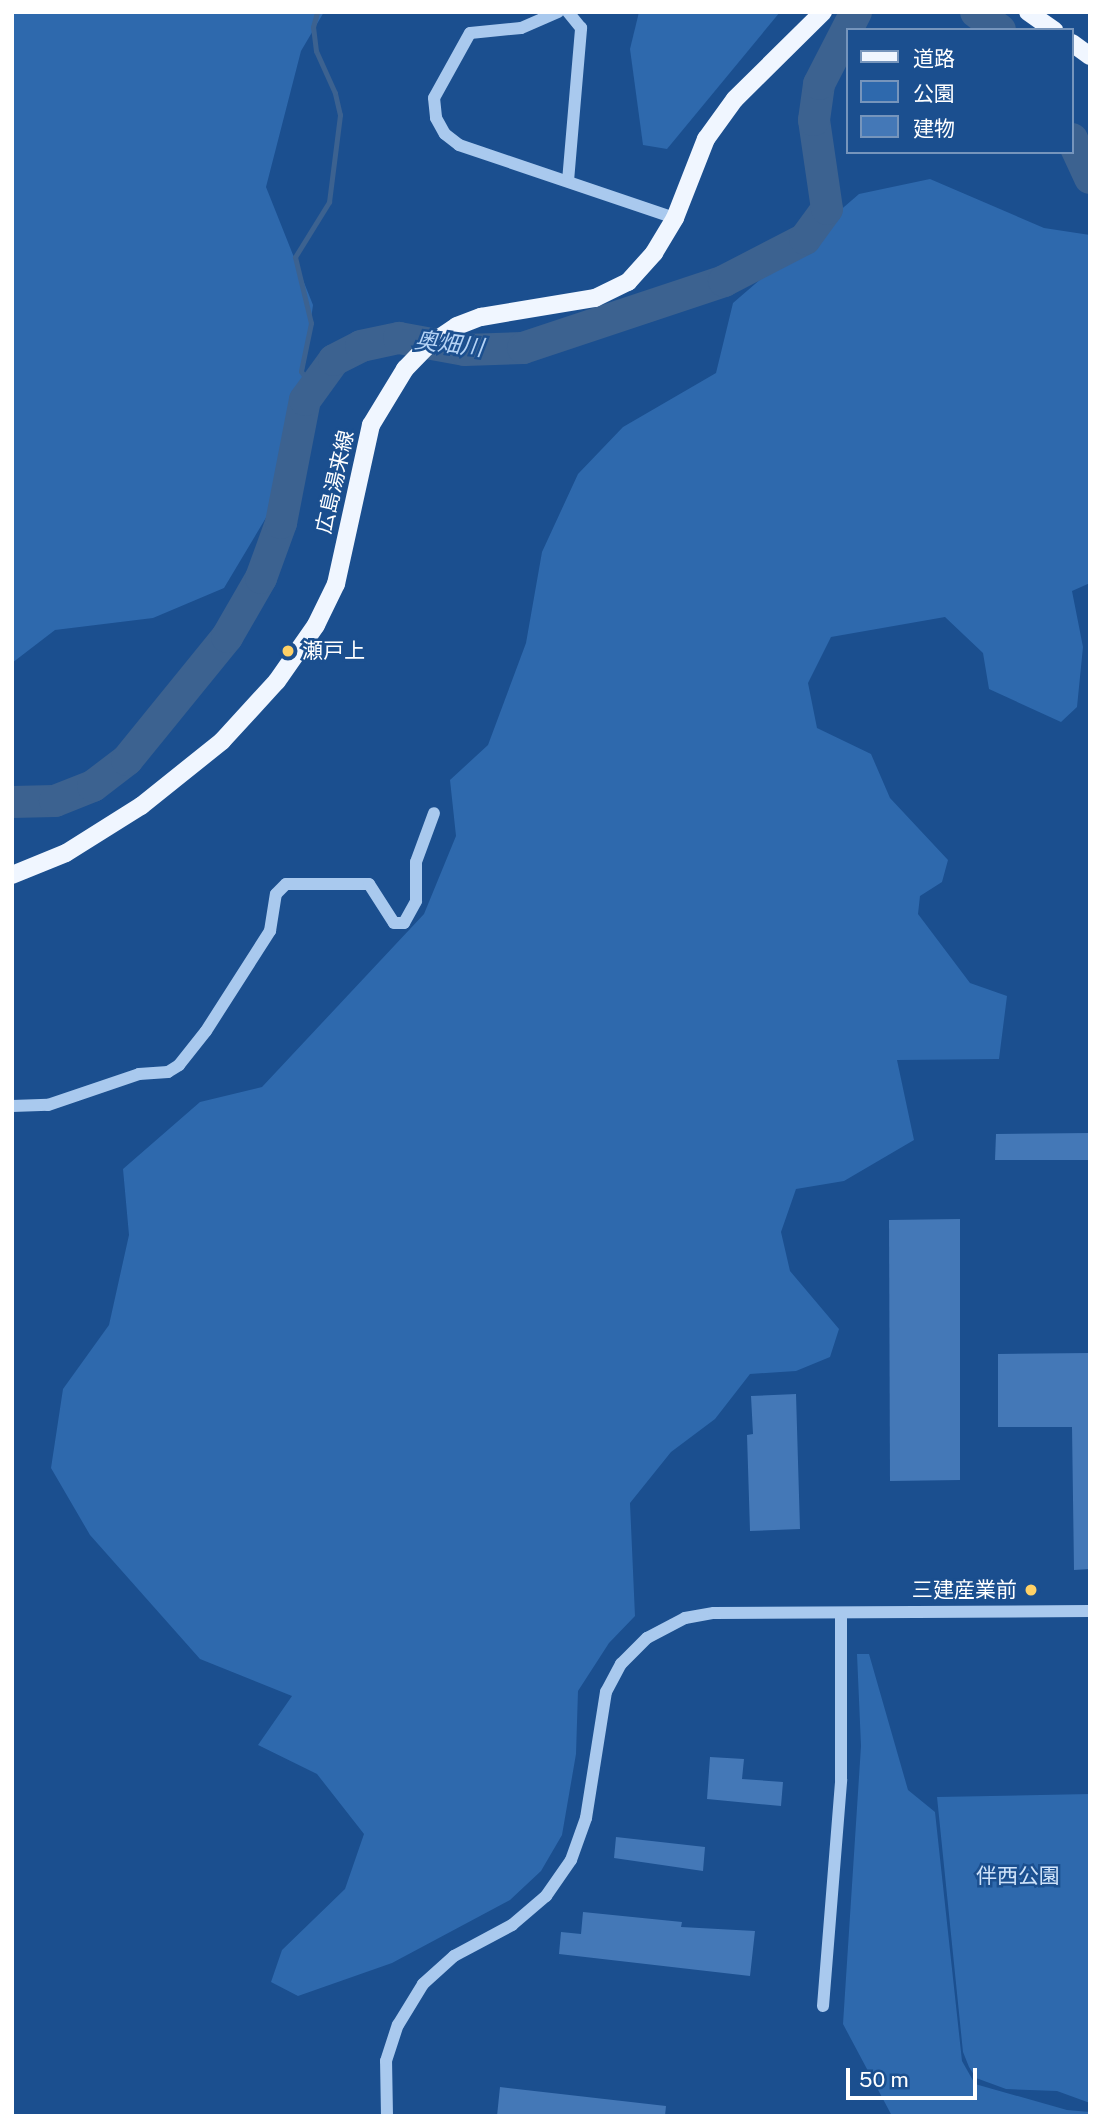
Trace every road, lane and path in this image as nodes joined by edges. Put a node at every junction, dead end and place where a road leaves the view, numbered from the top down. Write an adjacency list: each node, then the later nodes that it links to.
1 (558, 12): 8 (street)
2 (568, 12): 8 (street)
3 (822, 12): 9 (main road, 広島湯来線)
4 (1028, 12): 5 (main road)
5 (1051, 28)
6 (1074, 44): 7 (main road)
7 (1090, 56)
8 (568, 181): 9 (street)
9 (675, 218): 11 (main road, 広島湯来線)
10 (434, 813): 12 (street)
11 (12, 875)
12 (12, 1106)
13 (1090, 1611): 14 (street)
14 (841, 1613): 15 (street); 16 (street)
15 (823, 2006)
16 (387, 2116)

